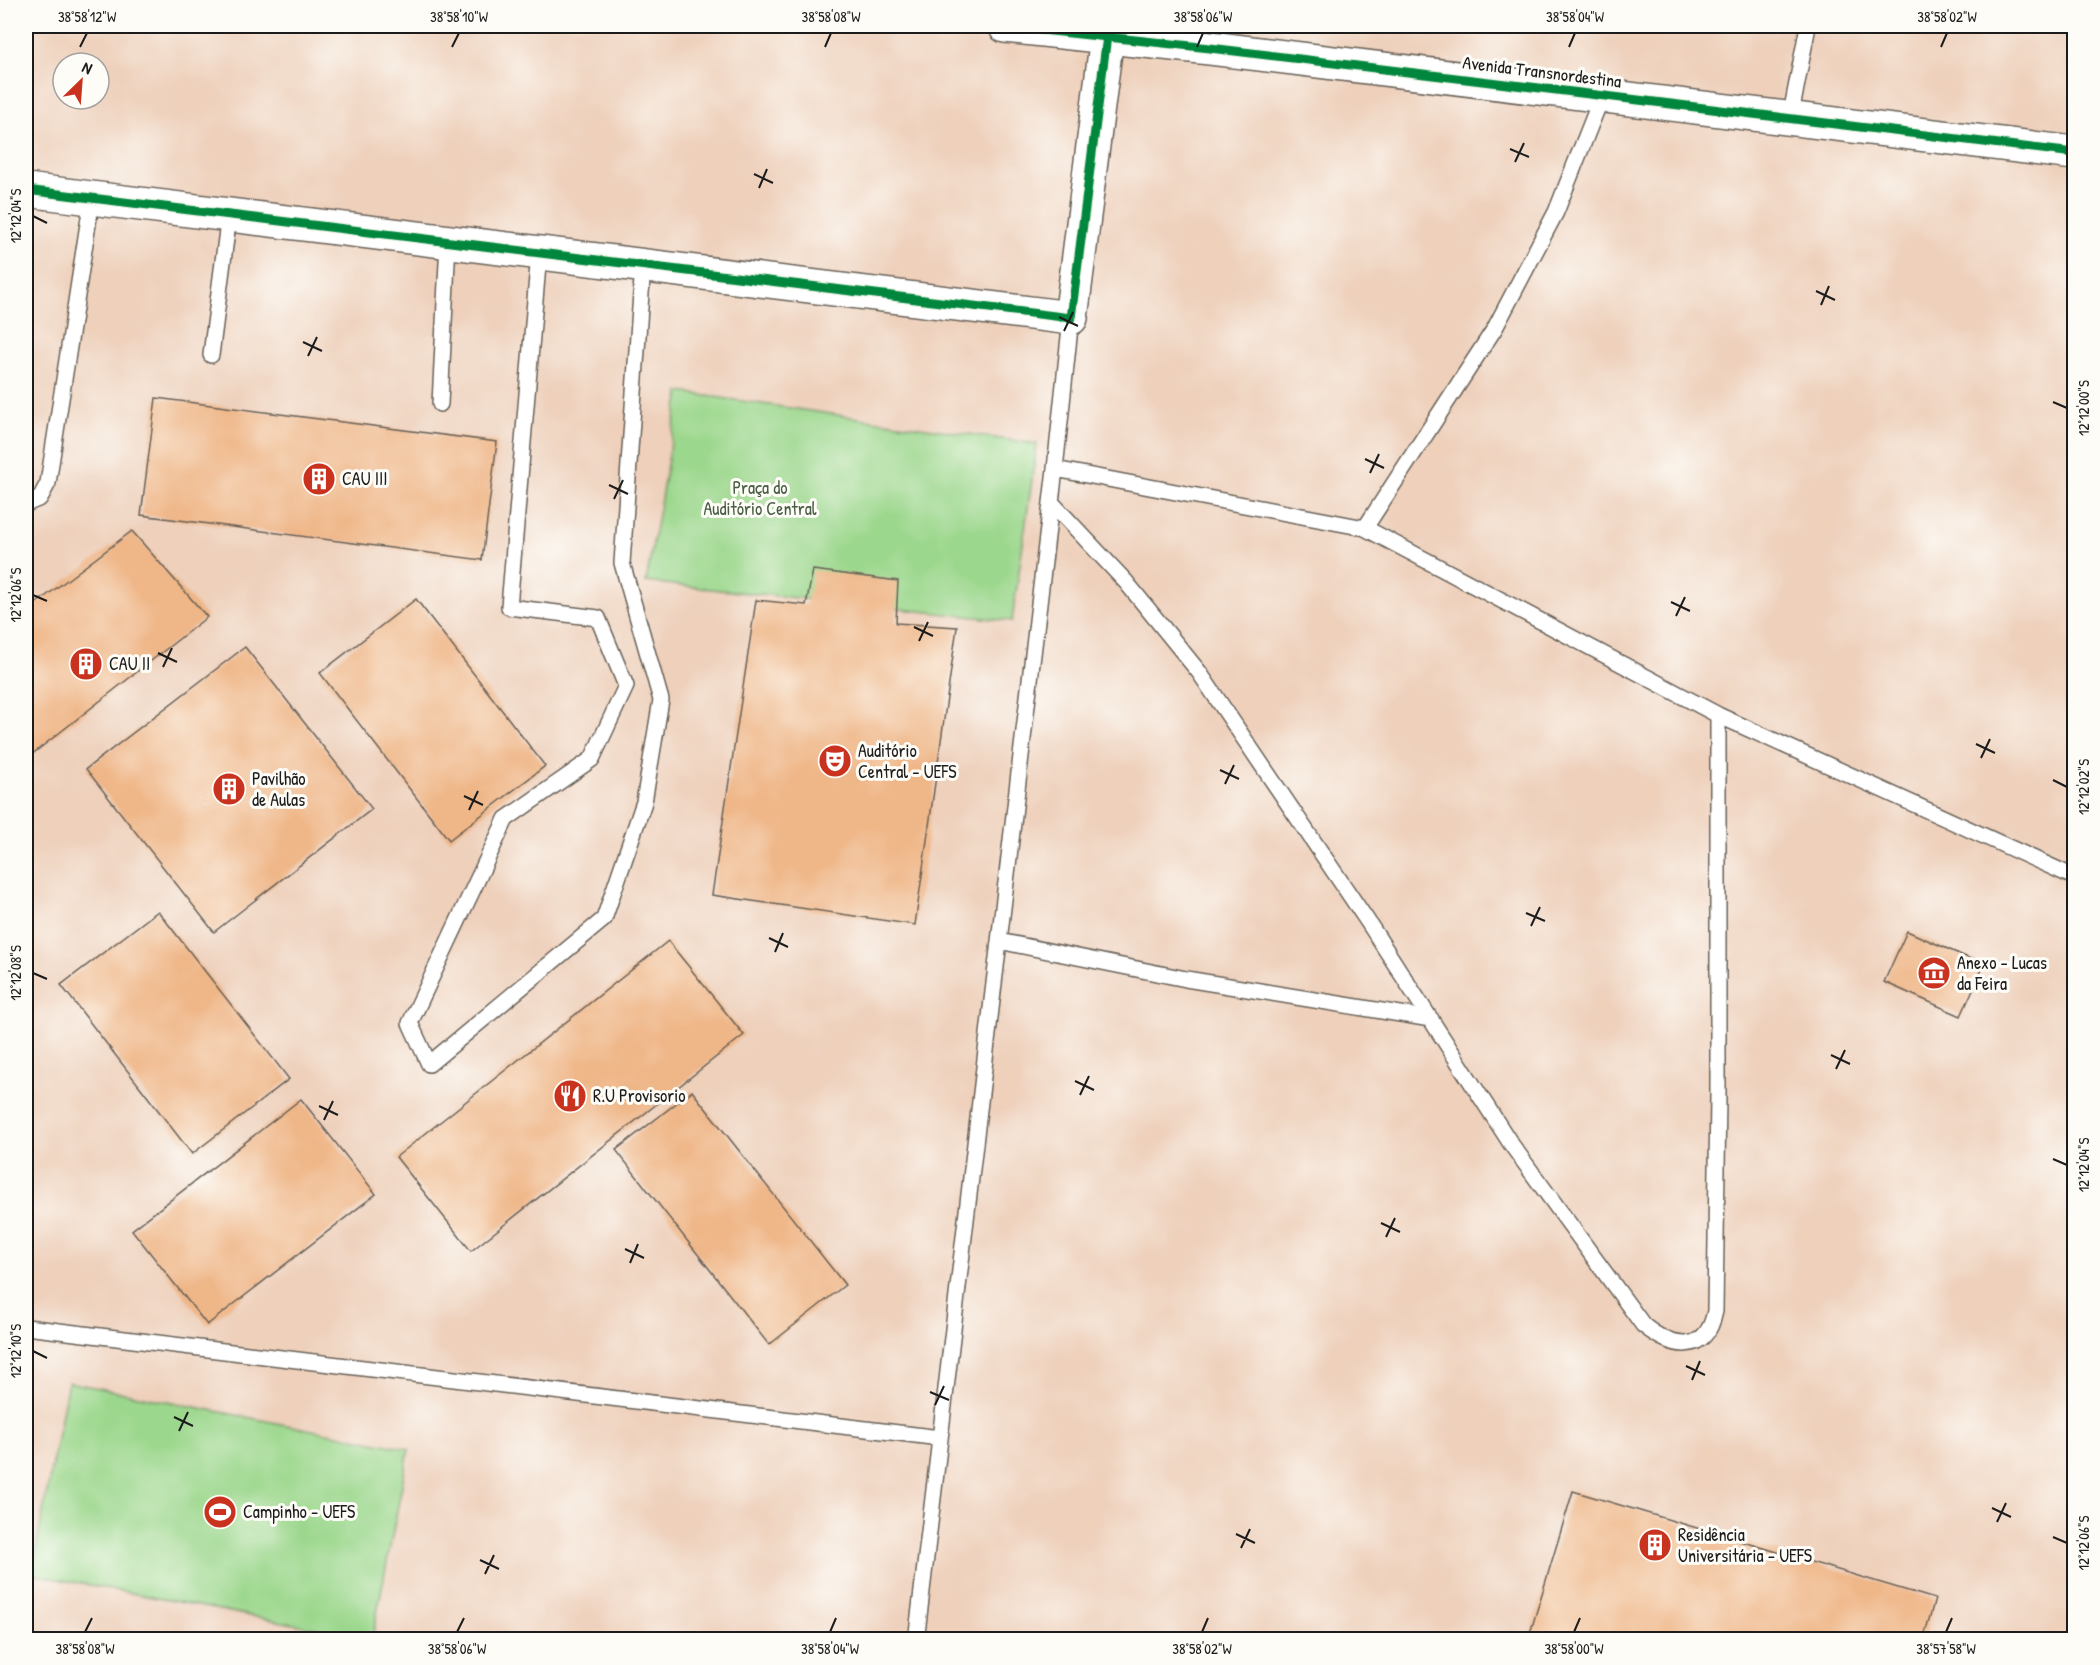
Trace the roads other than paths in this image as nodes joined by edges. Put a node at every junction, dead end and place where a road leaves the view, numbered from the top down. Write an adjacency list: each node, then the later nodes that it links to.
1 (1005, 26): 2 (street, Avenida Transnordestina)
2 (1011, 26): 4 (street, Avenida Transnordestina)
3 (1808, 26): 7 (lane)
4 (1072, 29): 5 (street, Avenida Transnordestina)
5 (1107, 36): 6 (street, Avenida Transnordestina); 15 (street)
6 (1602, 96): 7 (street, Avenida Transnordestina); 21 (lane)
7 (1790, 119): 8 (street, Avenida Transnordestina)
8 (2074, 153)
9 (26, 190): 10 (street)
10 (92, 198): 11 (street); 20 (lane)
11 (229, 215): 12 (street); 16 (lane)
12 (448, 242): 13 (street); 17 (lane)
13 (539, 253): 14 (street); 14 (lane)
14 (644, 266): 15 (street)
15 (1071, 318): 18 (lane)
16 (211, 355)
17 (440, 404)
18 (1055, 469): 19 (lane); 21 (lane)
19 (1051, 502): 24 (lane); 25 (lane)
20 (26, 504)
21 (1365, 528): 22 (lane)
22 (1718, 715): 23 (lane); 25 (lane)
23 (2074, 877)
24 (999, 942): 25 (lane); 27 (lane)
25 (1431, 1019)
26 (26, 1327): 27 (lane)
27 (940, 1438): 28 (lane)
28 (917, 1633)

